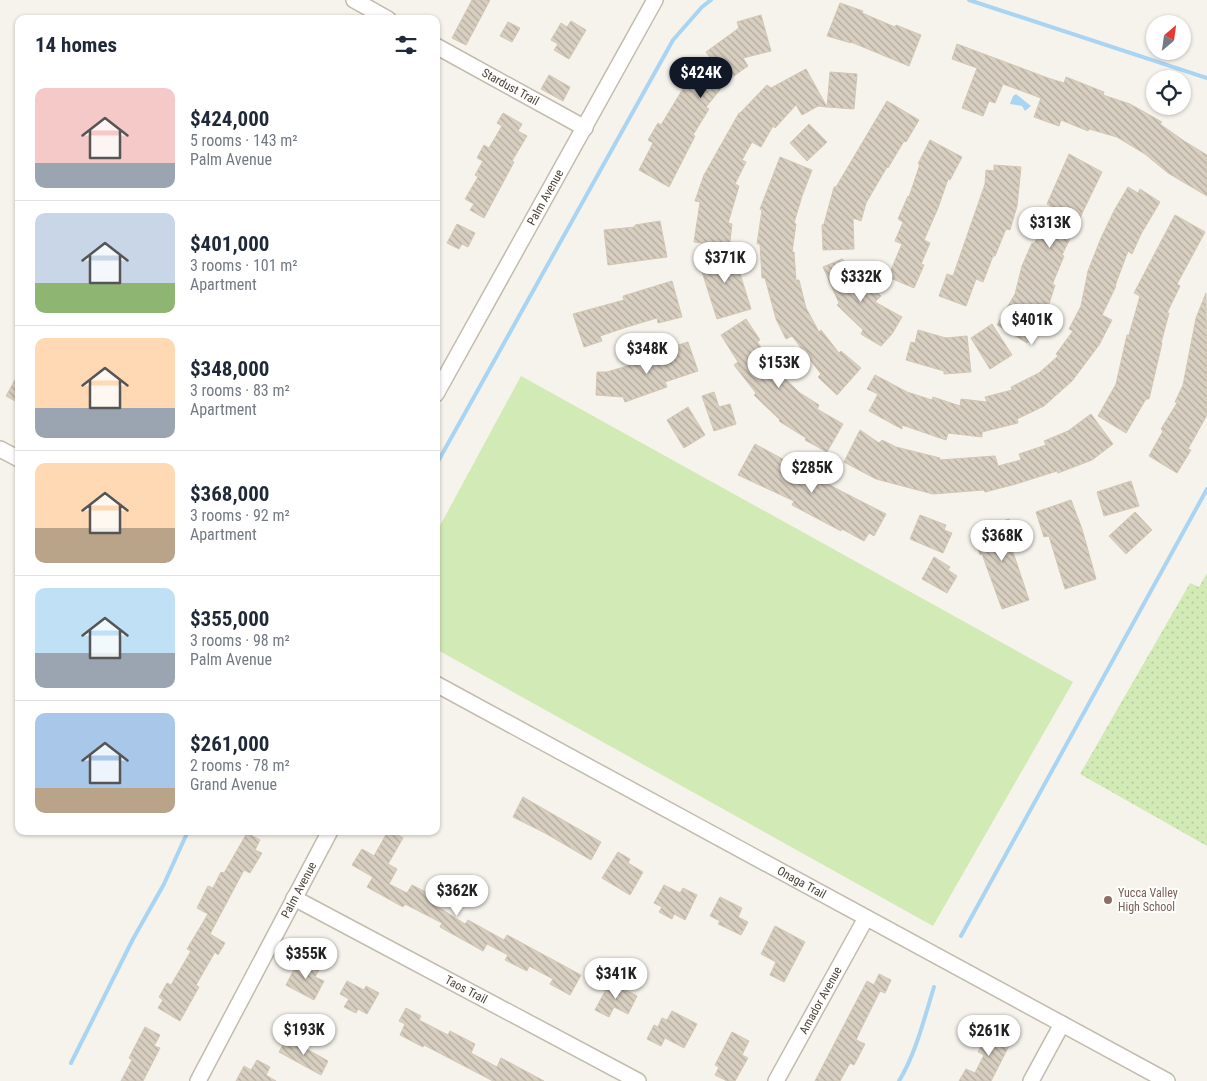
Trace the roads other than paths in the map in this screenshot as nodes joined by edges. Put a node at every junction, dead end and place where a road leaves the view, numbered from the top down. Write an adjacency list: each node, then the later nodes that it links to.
1 (354, 0): 3 (street)
2 (655, 0): 5 (street, Palm Avenue)
3 (381, 15)
4 (440, 48): 5 (street, Stardust Trail)
5 (585, 128): 6 (street, Palm Avenue)
6 (440, 387)
7 (0, 449): 8 (street)
8 (15, 458)
9 (440, 686): 12 (street, Onaga Trail)
10 (328, 835): 11 (street, Palm Avenue)
11 (294, 898): 14 (street, Palm Avenue); 15 (street, Taos Trail)
12 (866, 918): 13 (street, Onaga Trail); 16 (street, Amador Avenue)
13 (1062, 1024): 17 (street); 18 (street, Onaga Trail)
14 (198, 1081)
15 (638, 1081)
16 (776, 1081)
17 (1031, 1081)
18 (1166, 1081)

